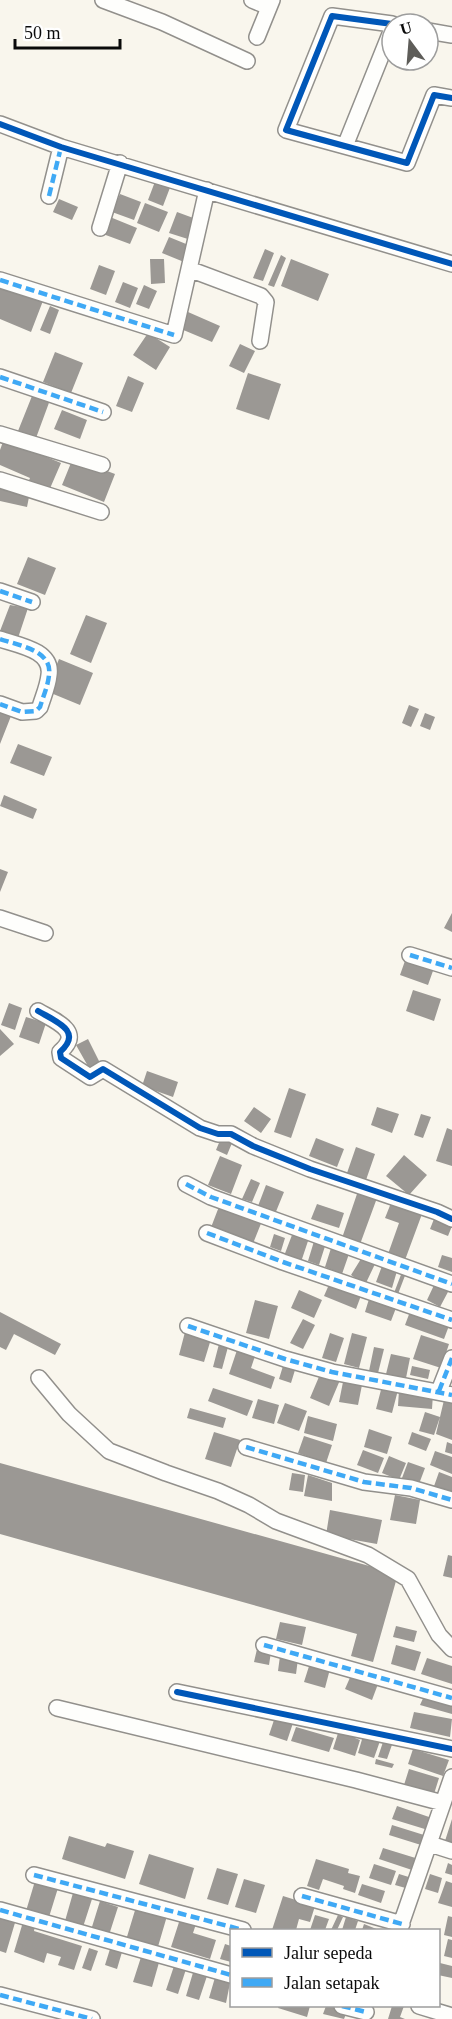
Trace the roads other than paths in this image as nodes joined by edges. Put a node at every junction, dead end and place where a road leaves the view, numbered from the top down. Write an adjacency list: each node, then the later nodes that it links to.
1 (103, 0): 4 (street)
2 (252, 0): 3 (street)
3 (270, 3): 6 (street)
4 (140, 6): 8 (street)
5 (380, 22): 12 (street)
6 (257, 37)
7 (380, 59): 12 (street)
8 (247, 61)
9 (452, 98): 12 (street)
10 (0, 124): 11 (street)
11 (61, 147): 13 (street); 15 (street)
12 (345, 147)
13 (120, 163): 14 (street); 16 (street)
14 (207, 190): 17 (street); 18 (street)
15 (49, 196)
16 (100, 228)
17 (452, 264)
18 (189, 269): 19 (street); 20 (street)
19 (0, 280)
20 (260, 341)
21 (1, 380): 22 (street)
22 (103, 412)
23 (0, 434): 24 (street)
24 (102, 465)
25 (0, 480): 26 (street)
26 (100, 512)
27 (0, 591): 28 (street)
28 (32, 602)
29 (0, 639): 30 (street)
30 (0, 704)
31 (0, 918): 32 (street)
32 (45, 933)
33 (410, 955): 34 (street)
34 (452, 968)
35 (38, 1011): 37 (street)
36 (186, 1184): 39 (street)
37 (452, 1219)
38 (207, 1233): 40 (street)
39 (452, 1284)
40 (452, 1320)
41 (188, 1326): 44 (street)
42 (452, 1358): 44 (street)
43 (39, 1378): 48 (street)
44 (446, 1393)
45 (246, 1447): 46 (street)
46 (452, 1500)
47 (264, 1645): 50 (street)
48 (452, 1649)
49 (177, 1692): 52 (street)
50 (452, 1698)
51 (57, 1708): 54 (street)
52 (452, 1749)
53 (452, 1777): 54 (street)
54 (443, 1803): 55 (street)
55 (430, 1844): 56 (street); 60 (street)
56 (452, 1851)
57 (34, 1875): 61 (street)
58 (302, 1896): 60 (street)
59 (0, 1910): 62 (street)
60 (401, 1927)
61 (239, 1929)
62 (230, 1975)
63 (0, 1995): 68 (street)
64 (346, 2007): 66 (street)
65 (422, 2007): 67 (street)
66 (366, 2012)
67 (452, 2016)
68 (92, 2019)

